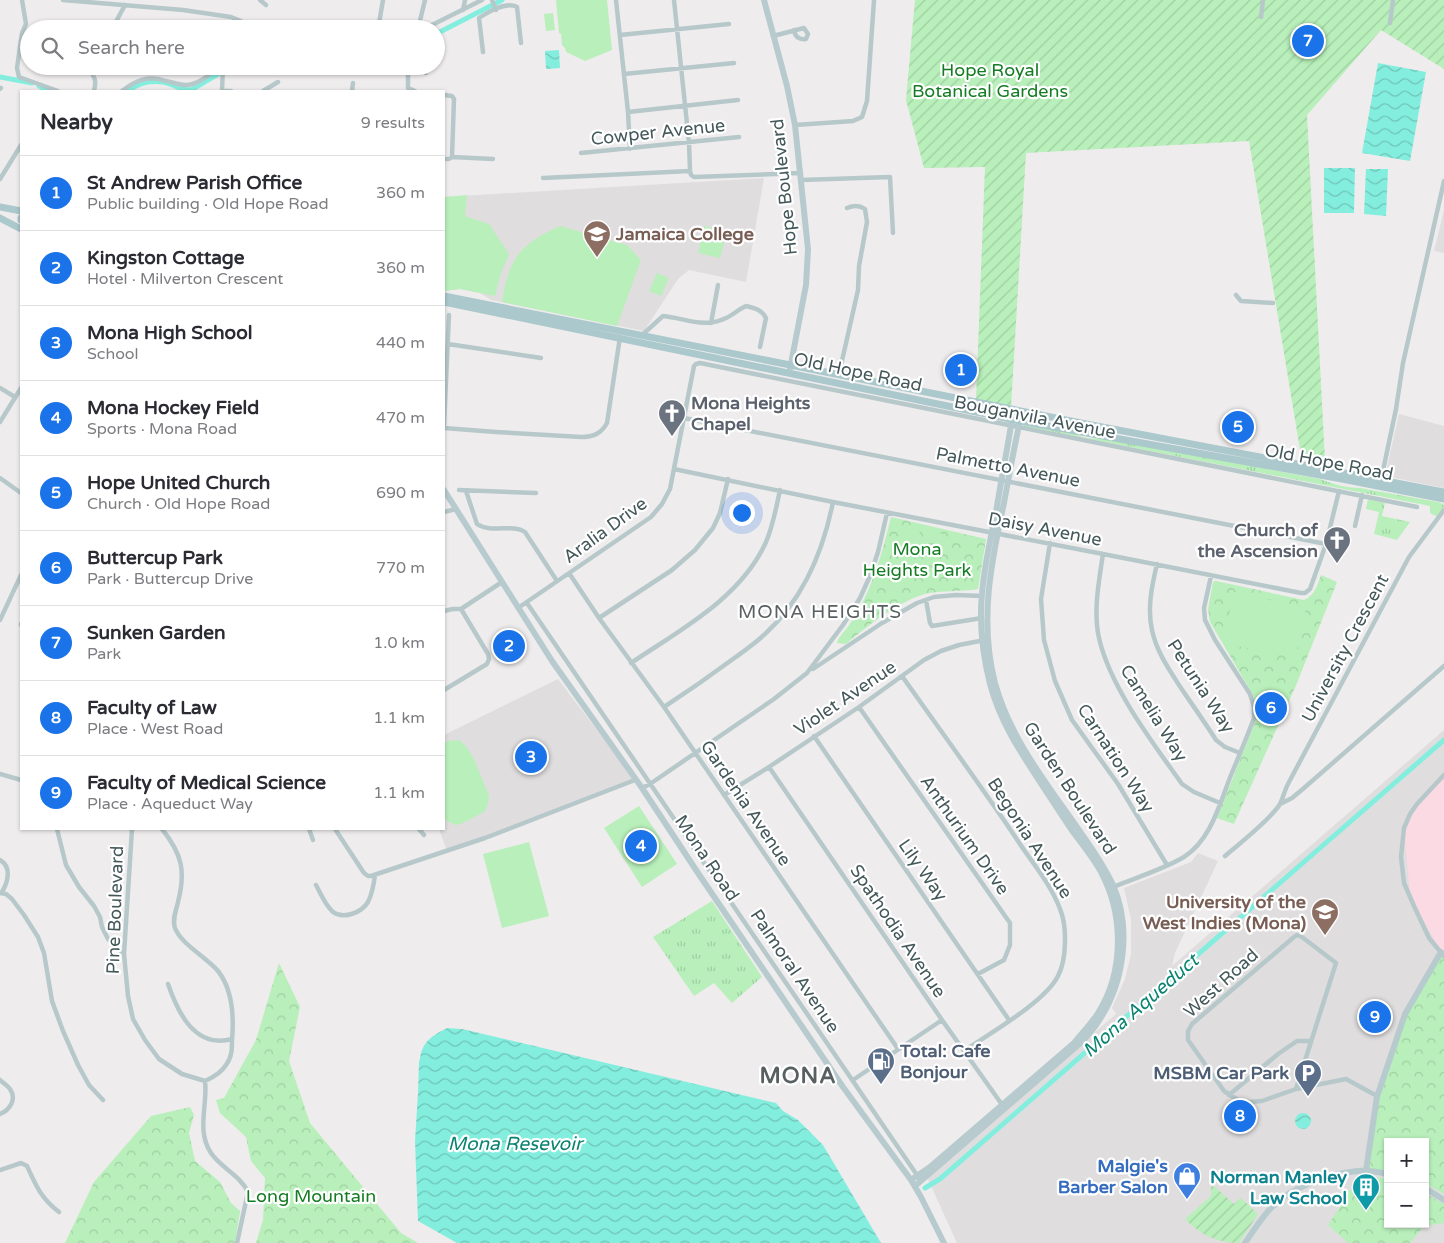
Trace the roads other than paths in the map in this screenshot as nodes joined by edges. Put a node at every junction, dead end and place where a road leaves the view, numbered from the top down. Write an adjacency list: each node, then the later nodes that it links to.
1 (22, 0): 20 (street)
2 (63, 0): 15 (street)
3 (260, 0): 16 (street)
4 (382, 0): 23 (street)
5 (425, 0): 24 (street)
6 (465, 0): 17 (street)
7 (482, 0): 17 (street)
8 (492, 0): 18 (street)
9 (616, 0): 30 (street)
10 (674, 0): 28 (street)
11 (764, 0): 31 (street, Hope Boulevard)
12 (874, 0): 55 (street)
13 (1263, 0): 19 (street)
14 (1393, 0): 26 (street)
15 (125, 5): 21 (street); 22 (street)
16 (266, 5)
17 (463, 10): 25 (street)
18 (496, 10): 32 (street); 34 (street)
19 (1261, 16)
20 (25, 20)
21 (117, 20)
22 (238, 20)
23 (379, 20)
24 (420, 20)
25 (442, 20)
26 (1390, 23)
27 (729, 24): 28 (street)
28 (677, 28): 30 (street); 36 (street)
29 (794, 30): 31 (street)
30 (620, 36): 37 (street)
31 (773, 36): 55 (street, Hope Boulevard)
32 (521, 43)
33 (20, 50): 44 (street)
34 (483, 52)
35 (734, 63): 36 (street)
36 (682, 68): 37 (street); 53 (street)
37 (624, 74): 54 (street)
38 (93, 75): 45 (street)
39 (208, 75): 46 (street)
40 (223, 75): 47 (street)
41 (408, 75): 50 (street)
42 (278, 82): 48 (street)
43 (353, 83): 49 (street)
44 (55, 90)
45 (94, 90)
46 (123, 90)
47 (222, 90)
48 (266, 90)
49 (352, 90)
50 (413, 90)
51 (445, 95): 61 (street)
52 (738, 100): 53 (street)
53 (685, 106): 54 (street); 57 (street)
54 (628, 112): 59 (street)
55 (795, 125): 65 (street, Hope Boulevard)
56 (739, 137): 57 (street, Cowper Avenue)
57 (689, 143): 59 (street, Cowper Avenue); 64 (street)
58 (20, 147): 67 (street)
59 (630, 149): 60 (street, Cowper Avenue)
60 (581, 153)
61 (452, 158): 62 (street); 63 (street)
62 (445, 159)
63 (493, 159)
64 (690, 171): 65 (street); 66 (street)
65 (801, 176): 74 (street); 88 (street, Hope Boulevard)
66 (543, 178)
67 (0, 179)
68 (1444, 181): 104 (street)
69 (0, 207): 71 (main road)
70 (847, 208): 90 (street)
71 (20, 211)
72 (0, 218): 73 (main road)
73 (20, 228)
74 (893, 232)
75 (718, 284): 81 (street)
76 (1236, 295): 79 (street)
77 (445, 296): 82 (main road, Old Hope Road)
78 (445, 302): 82 (main road, Old Hope Road)
79 (1273, 303)
80 (449, 315): 84 (street)
81 (711, 323): 83 (street); 85 (street)
82 (620, 334): 83 (main road, Old Hope Road); 89 (main road, Old Hope Road); 99 (street)
83 (642, 336): 88 (main road, Old Hope Road)
84 (448, 344): 86 (street); 94 (street)
85 (760, 347)
86 (541, 358)
87 (696, 364): 96 (street, Aralia Drive); 98 (street, Bouganvila Avenue)
88 (791, 365): 89 (street, Hope Boulevard); 90 (main road, Old Hope Road)
89 (789, 373): 98 (main road, Old Hope Road)
90 (839, 374): 95 (main road, Old Hope Road)
91 (0, 388): 93 (street)
92 (20, 390): 93 (street)
93 (15, 397): 97 (street)
94 (445, 406)
95 (1018, 410): 98 (street, Garden Boulevard); 104 (main road, Old Hope Road)
96 (684, 418): 100 (street, Aralia Drive); 103 (street, Palmetto Avenue)
97 (0, 422)
98 (1015, 424): 103 (street, Garden Boulevard); 104 (main road, Old Hope Road); 108 (street, Bouganvila Avenue)
99 (445, 426)
100 (674, 469): 102 (street, Daisy Avenue); 127 (street, Aralia Drive)
101 (0, 478): 109 (street)
102 (728, 479): 106 (street, Daisy Avenue); 139 (street)
103 (1005, 480): 122 (street, Garden Boulevard); 124 (street, Palmetto Avenue)
104 (1380, 483): 111 (main road, Old Hope Road); 114 (main road, Old Hope Road)
105 (459, 490): 107 (street)
106 (780, 490): 115 (street, Daisy Avenue); 143 (street)
107 (466, 491): 112 (street); 130 (street)
108 (1339, 491): 113 (street, Bouganvila Avenue); 124 (street, Daisy Avenue)
109 (20, 492)
110 (445, 492): 117 (street, Mona Road)
111 (1444, 492)
112 (536, 493)
113 (1362, 495): 116 (street, Bouganvila Avenue); 121 (street)
114 (1444, 499)
115 (833, 502): 120 (street, Daisy Avenue); 148 (street)
116 (1417, 507)
117 (456, 509): 119 (street); 131 (street, Mona Road)
118 (1444, 510): 162 (street, University Crescent)
119 (445, 512)
120 (886, 513): 122 (street, Daisy Avenue); 145 (street)
121 (1355, 526)
122 (994, 533): 123 (street, Daisy Avenue); 132 (street, Garden Boulevard); 142 (street, Garden Boulevard)
123 (1050, 543): 125 (street, Daisy Avenue); 173 (street, Carnation Way)
124 (1326, 544): 128 (street, Daisy Avenue)
125 (1103, 554): 126 (street, Daisy Avenue); 161 (street, Camelia Way)
126 (1156, 564): 128 (street, Daisy Avenue); 152 (street, Petunia Way)
127 (570, 573): 130 (street, Aralia Drive); 139 (street, Gardenia Avenue)
128 (1211, 576): 152 (street)
129 (20, 577): 138 (street)
130 (557, 581): 134 (street, Aralia Drive)
131 (502, 582): 135 (street, Mona Road); 136 (street)
132 (982, 596): 133 (street); 140 (street, Garden Boulevard)
133 (926, 600): 140 (street); 145 (street)
134 (527, 603): 135 (street, Aralia Drive); 158 (street, Palmoral Avenue)
135 (518, 608): 157 (street, Mona Road)
136 (461, 609): 137 (street); 147 (street)
137 (445, 611)
138 (2, 612): 141 (street)
139 (599, 618): 143 (street, Gardenia Avenue)
140 (982, 618): 142 (street, Garden Boulevard)
141 (0, 620)
142 (985, 640): 146 (street, Violet Avenue); 176 (street, Garden Boulevard)
143 (631, 663): 148 (street, Gardenia Avenue)
144 (1444, 666): 162 (street, University Crescent)
145 (807, 672): 151 (street)
146 (902, 676): 149 (street, Violet Avenue); 183 (street, Begonia Avenue)
147 (445, 689)
148 (664, 707): 151 (street, Gardenia Avenue)
149 (859, 707): 150 (street, Violet Avenue); 180 (street, Anthurium Drive)
150 (814, 736): 153 (street, Violet Avenue); 180 (street, Lily Way)
151 (695, 752): 158 (street); 160 (street, Gardenia Avenue)
152 (1240, 753): 161 (street)
153 (770, 767): 160 (street, Violet Avenue); 182 (street, Spathodia Avenue)
154 (0, 774): 156 (street)
155 (1444, 775): 179 (street)
156 (20, 780)
157 (635, 780): 159 (street, Mona Road); 174 (street)
158 (650, 784): 159 (street); 189 (street, Palmoral Avenue)
159 (642, 788): 200 (street, Mona Road)
160 (724, 795): 186 (street, Gardenia Avenue)
161 (1220, 803): 173 (street)
162 (1280, 804): 171 (street, University Crescent)
163 (57, 830): 178 (street)
164 (132, 830): 178 (street, Pine Boulevard)
165 (163, 830): 184 (street)
166 (308, 830): 170 (street)
167 (336, 830): 174 (street)
168 (420, 830): 169 (street)
169 (424, 835)
170 (313, 840)
171 (1224, 856)
172 (0, 860): 177 (street)
173 (1167, 865): 176 (street)
174 (375, 875): 175 (street)
175 (316, 885)
176 (1111, 887): 195 (street, Garden Boulevard)
177 (1, 892): 194 (street)
178 (124, 954): 190 (street, Pine Boulevard)
179 (1442, 954): 193 (street)
180 (978, 974): 183 (street, Lily Way)
181 (168, 984): 184 (street)
182 (942, 1020): 186 (street); 187 (street, Spathodia Avenue)
183 (1010, 1020): 187 (street, Begonia Avenue)
184 (232, 1039): 190 (street)
185 (1311, 1041): 191 (street, West Road); 192 (street); 192 (street, West Road)
186 (898, 1050): 189 (street)
187 (964, 1051): 195 (street, Spathodia Avenue)
188 (0, 1080): 196 (street)
189 (853, 1080): 200 (street, Palmoral Avenue)
190 (205, 1081): 204 (street)
191 (1296, 1089): 192 (street); 193 (street)
192 (1229, 1096)
193 (1377, 1096): 198 (street)
194 (103, 1100)
195 (1004, 1107): 200 (street, Garden Boulevard); 200 (street, Garden Boulevard)
196 (0, 1114)
197 (0, 1170): 203 (street)
198 (1366, 1171): 199 (street); 206 (street)
199 (1384, 1173)
200 (914, 1181): 205 (street, Mona Road)
201 (1429, 1191): 202 (street)
202 (1444, 1200)
203 (59, 1212)
204 (238, 1243)
205 (944, 1243)
206 (1245, 1243)

